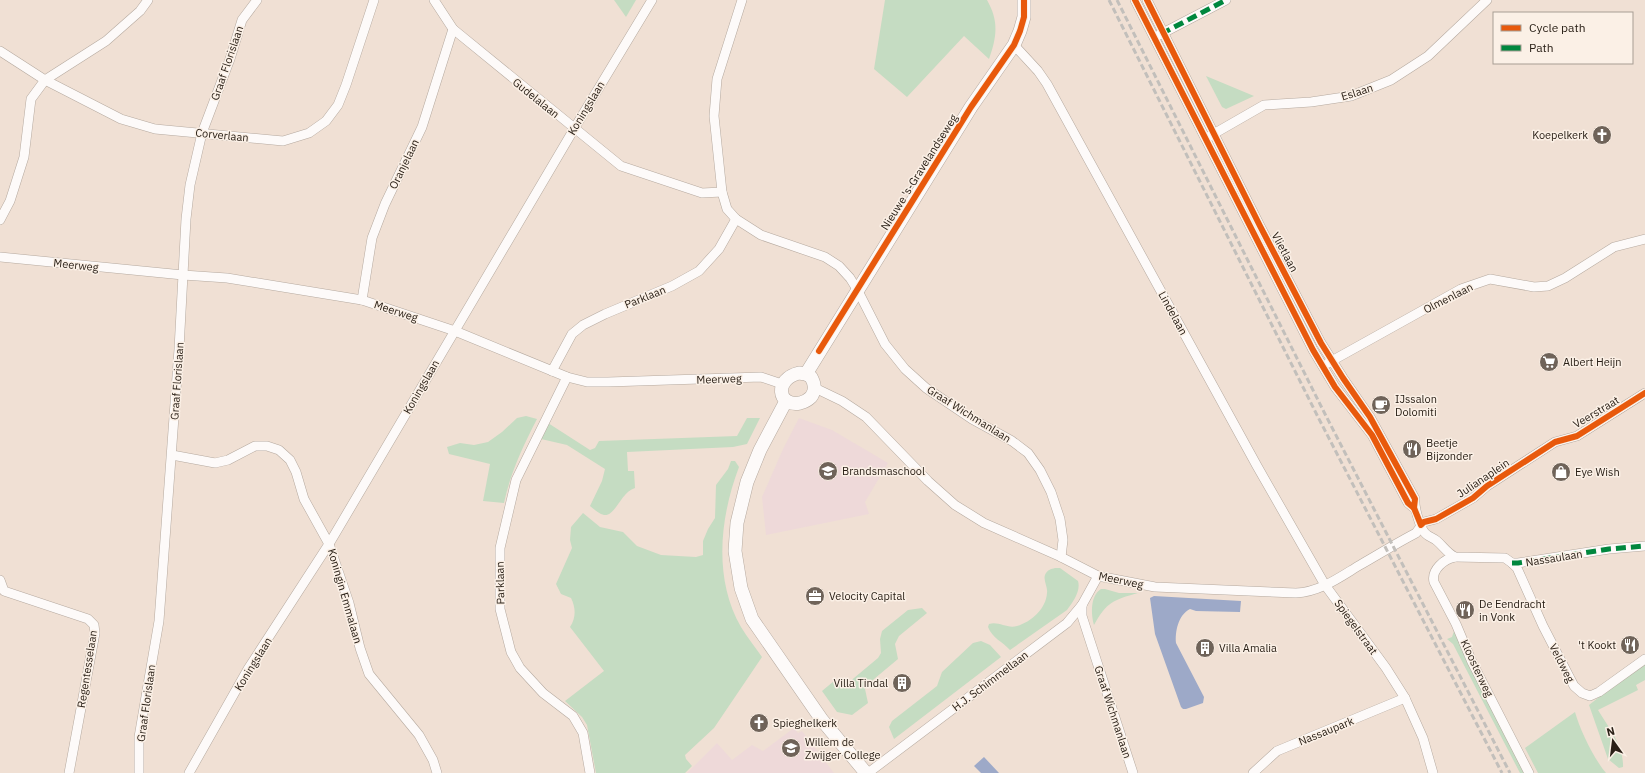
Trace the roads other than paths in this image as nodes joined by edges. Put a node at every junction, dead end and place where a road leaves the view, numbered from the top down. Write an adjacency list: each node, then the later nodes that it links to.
1 (148, 0): 17 (street)
2 (257, 0): 19 (street, Graaf Florislaan)
3 (374, 0): 19 (street, Corverlaan)
4 (434, 0): 12 (street, Gudelalaan)
5 (652, 0): 18 (street, Koningslaan)
6 (742, 0): 22 (street, Graaf Wichmanlaan)
7 (1024, 0): 15 (street, Nieuwe 's-Gravelandseweg)
8 (1135, 0): 14 (street, Vlietlaan)
9 (1147, 0): 13 (street, Vlietlaan)
10 (1226, 0): 13 (street)
11 (1487, 0): 20 (street, Eslaan)
12 (452, 28): 18 (street, Gudelalaan); 29 (street, Oranjelaan)
13 (1164, 33): 14 (street); 20 (street, Vlietlaan)
14 (1154, 37): 21 (street, Vlietlaan)
15 (1014, 45): 28 (street, Nieuwe 's-Gravelandseweg); 53 (street, Lindelaan)
16 (0, 51): 17 (street, Corverlaan)
17 (45, 80): 19 (street, Corverlaan); 24 (street)
18 (574, 129): 22 (street, Gudelalaan); 30 (street, Koningslaan)
19 (202, 133): 27 (street, Graaf Florislaan)
20 (1214, 134): 21 (street, Eslaan); 31 (street, Vlietlaan)
21 (1205, 139): 32 (street, Vlietlaan)
22 (722, 192): 23 (street, Graaf Wichmanlaan)
23 (736, 219): 28 (street, Graaf Wichmanlaan); 33 (street, Parklaan)
24 (0, 220)
25 (1645, 239): 31 (street, Olmenlaan)
26 (0, 257): 27 (street, Meerweg)
27 (183, 275): 29 (street, Meerweg); 41 (street, Graaf Florislaan)
28 (858, 291): 34 (street, Nieuwe 's-Gravelandseweg); 47 (street, Graaf Wichmanlaan)
29 (362, 300): 30 (street, Meerweg)
30 (455, 331): 33 (street, Meerweg); 44 (street, Koningslaan)
31 (1332, 360): 32 (street, Olmenlaan); 42 (street, Vlietlaan)
32 (1322, 365): 42 (street, Vlietlaan)
33 (552, 371): 35 (street, Meerweg)
34 (806, 374): 36 (street); 37 (street)
35 (567, 377): 36 (street, Meerweg); 63 (street, Parklaan)
36 (782, 384): 39 (street)
37 (815, 388): 39 (street); 47 (street, Meerweg)
38 (1645, 393): 40 (street, Veerstraat)
39 (786, 401): 64 (street)
40 (1555, 442): 43 (street, Julianaplein)
41 (172, 455): 44 (street, Koningin Emmalaan); 60 (street, Graaf Florislaan)
42 (1414, 508): 43 (street, Vlietlaan)
43 (1421, 525): 46 (street); 53 (street, Meerweg)
44 (329, 544): 61 (street, Koningslaan); 62 (street, Koningin Emmalaan)
45 (1645, 546): 49 (street, Nassaulaan)
46 (1444, 549): 48 (street); 50 (street, Kloosterweg)
47 (1061, 557): 51 (street, Meerweg)
48 (1455, 557): 49 (street, Nassaulaan); 50 (street)
49 (1512, 562): 57 (street, Veldweg)
50 (1442, 565): 68 (street, Kloosterweg)
51 (1098, 576): 53 (street, Meerweg); 56 (street, H.J. Schimmellaan)
52 (0, 580): 54 (street)
53 (1325, 586): 58 (street, Spiegelstraat)
54 (4, 591): 55 (street); 59 (street, Regentesselaan)
55 (0, 600)
56 (1082, 605): 64 (street, H.J. Schimmellaan); 65 (street, Graaf Wichmanlaan)
57 (1645, 660)
58 (1405, 698): 66 (street, Nassaupark); 67 (street)
59 (69, 773)
60 (139, 773)
61 (189, 773)
62 (437, 773)
63 (590, 773)
64 (867, 773)
65 (1134, 773)
66 (1253, 773)
67 (1433, 773)
68 (1529, 773)

